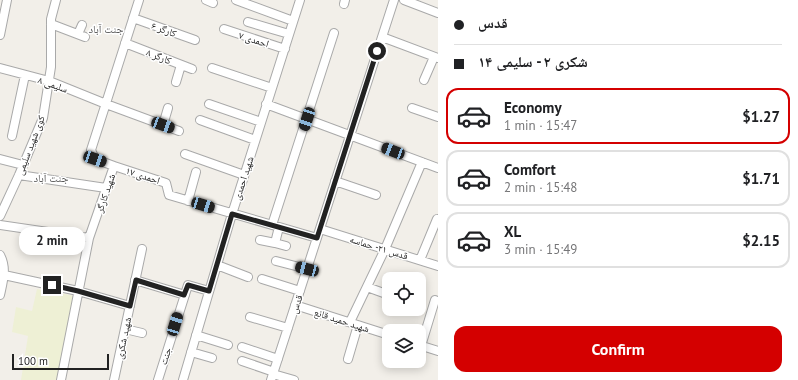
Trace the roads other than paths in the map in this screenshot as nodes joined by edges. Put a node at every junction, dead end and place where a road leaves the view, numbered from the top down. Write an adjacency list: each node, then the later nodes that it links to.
1 (6, 0): 17 (street)
2 (56, 0): 12 (street, کوی شهید سلیمی)
3 (139, 0): 9 (street, شهید کارگر)
4 (236, 0): 10 (street)
5 (300, 0): 10 (street, شهید احمدی)
6 (394, 0): 18 (street, قدس)
7 (404, 0): 8 (street)
8 (438, 13)
9 (133, 18): 19 (street, کارگر ۶); 20 (street, شهید کارگر)
10 (293, 21): 16 (street, شهید احمدی)
11 (248, 22): 16 (street)
12 (51, 24): 13 (street); 29 (street, کوی شهید سلیمی)
13 (82, 25)
14 (224, 29): 21 (street, احمدی ۷)
15 (334, 33): 38 (street)
16 (289, 34): 21 (street, شهید احمدی)
17 (0, 35)
18 (382, 37): 22 (street); 43 (street, قدس)
19 (195, 40)
20 (125, 43): 23 (street, کارگر ۸); 32 (street, شهید کارگر)
21 (284, 49): 31 (street, شهید احمدی)
22 (436, 58): 28 (street)
23 (181, 65): 26 (street, کارگر ۸); 30 (street)
24 (0, 68): 27 (street, سلیمی ۸)
25 (212, 68): 31 (street)
26 (192, 69)
27 (25, 75): 29 (street, سلیمی ۸); 44 (street)
28 (424, 80)
29 (49, 82): 32 (street, سلیمی ۸); 49 (street, کوی شهید سلیمی)
30 (176, 82)
31 (272, 88): 34 (street, شهید احمدی)
32 (106, 104): 41 (street, سلیمی ۸); 50 (street, شهید کارگر)
33 (209, 104): 40 (street)
34 (266, 104): 38 (street); 40 (street, شهید احمدی)
35 (168, 108): 41 (street)
36 (412, 108): 37 (street)
37 (438, 117)
38 (307, 119): 43 (street); 63 (street)
39 (200, 120): 45 (street)
40 (261, 122): 45 (street, شهید احمدی)
41 (163, 125): 42 (street, سلیمی ۸)
42 (179, 131)
43 (350, 134): 48 (street); 55 (street, قدس)
44 (12, 136)
45 (255, 140): 54 (street, شهید احمدی)
46 (185, 154): 54 (street)
47 (0, 159): 49 (street)
48 (422, 162): 51 (street); 71 (street)
49 (23, 165): 53 (street, کوی شهید سلیمی)
50 (114, 166): 56 (street, شهید کارگر); 58 (street, احمدی ۱۷)
51 (438, 168)
52 (196, 172): 58 (street)
53 (19, 175): 56 (street); 60 (street, کوی شهید سلیمی)
54 (244, 175): 59 (street, شهید احمدی)
55 (335, 180): 57 (street); 64 (street, قدس)
56 (106, 188): 65 (street, شهید کارگر)
57 (376, 195)
58 (188, 201): 59 (street, احمدی ۱۷)
59 (232, 214): 63 (street, احمدی ۱۷); 75 (street, شهید احمدی)
60 (0, 216)
61 (437, 219): 73 (street)
62 (0, 225): 65 (street)
63 (276, 226): 66 (street, احمدی ۱۷); 68 (street)
64 (320, 229): 66 (street, قدس); 71 (street, قدس ۲۱- حماسه)
65 (89, 238): 83 (street, شهید کارگر)
66 (317, 238): 77 (street, قدس)
67 (260, 240): 68 (street)
68 (275, 243): 69 (street)
69 (286, 246)
70 (142, 249): 81 (street, شهید شکری)
71 (385, 249): 73 (street, قدس ۲۱- حماسه); 82 (street)
72 (0, 255): 78 (street)
73 (420, 260): 76 (street, قدس ۲۱- حماسه)
74 (276, 261): 77 (street)
75 (217, 265): 79 (street); 84 (street, شهید احمدی)
76 (438, 266)
77 (307, 269): 85 (street, قدس)
78 (4, 275): 83 (street); 87 (street)
79 (248, 277)
80 (262, 278): 85 (street)
81 (136, 280): 88 (street); 91 (street, شهید شکری)
82 (366, 287): 86 (street); 93 (street)
83 (78, 291): 91 (street); 111 (street, شهید کارگر)
84 (209, 291): 88 (street); 100 (street, شهید احمدی)
85 (300, 291): 90 (street, قدس)
86 (382, 293)
87 (0, 295)
88 (184, 295): 113 (street, جنت)
89 (435, 300): 95 (street)
90 (296, 305): 93 (street, شهید حمید قانع); 96 (street, قدس)
91 (130, 306): 97 (street, شهید شکری)
92 (250, 317): 96 (street)
93 (350, 322): 94 (street, شهید حمید قانع)
94 (358, 325): 99 (street, شهید حمید قانع); 107 (street)
95 (426, 327)
96 (288, 328): 108 (street, قدس)
97 (125, 329): 98 (street); 112 (street, شهید شکری)
98 (142, 333)
99 (382, 333)
100 (196, 335): 101 (street); 105 (street, شهید احمدی)
101 (228, 345)
102 (242, 347): 108 (street)
103 (426, 347): 104 (street)
104 (438, 351)
105 (191, 352): 106 (street); 114 (street, شهید احمدی)
106 (212, 358)
107 (348, 358)
108 (278, 359): 110 (street, قدس)
109 (242, 361): 110 (street)
110 (273, 375): 115 (street)
111 (61, 380)
112 (114, 380)
113 (158, 380)
114 (183, 380)
115 (294, 380)

